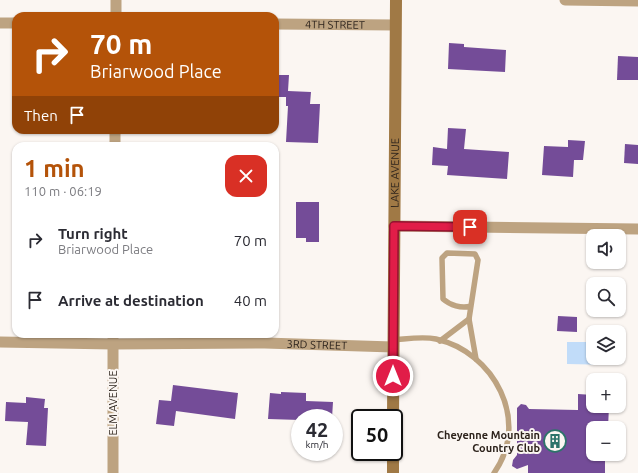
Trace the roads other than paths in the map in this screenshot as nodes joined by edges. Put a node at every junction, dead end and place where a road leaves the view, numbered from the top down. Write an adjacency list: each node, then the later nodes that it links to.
1 (116, 0): 5 (street)
2 (396, 0): 9 (main road, LAKE AVENUE)
3 (565, 0): 4 (street)
4 (638, 1)
5 (116, 12)
6 (0, 23): 7 (street)
7 (12, 23)
8 (279, 24): 9 (street, 4TH STREET)
9 (395, 25): 10 (main road, LAKE AVENUE)
10 (394, 226): 11 (street); 17 (main road, LAKE AVENUE)
11 (638, 229)
12 (471, 306): 12 (lane); 13 (lane)
13 (469, 319): 15 (lane); 18 (lane)
14 (113, 339): 16 (street, 3RD STREET); 17 (street, 3RD STREET); 21 (street, ELM AVENUE)
15 (440, 341): 17 (lane); 18 (lane)
16 (0, 342)
17 (393, 344): 19 (main road, LAKE AVENUE)
18 (476, 360): 23 (lane)
19 (393, 409)
20 (393, 461): 22 (main road)
21 (112, 473)
22 (393, 473)
23 (494, 473)

